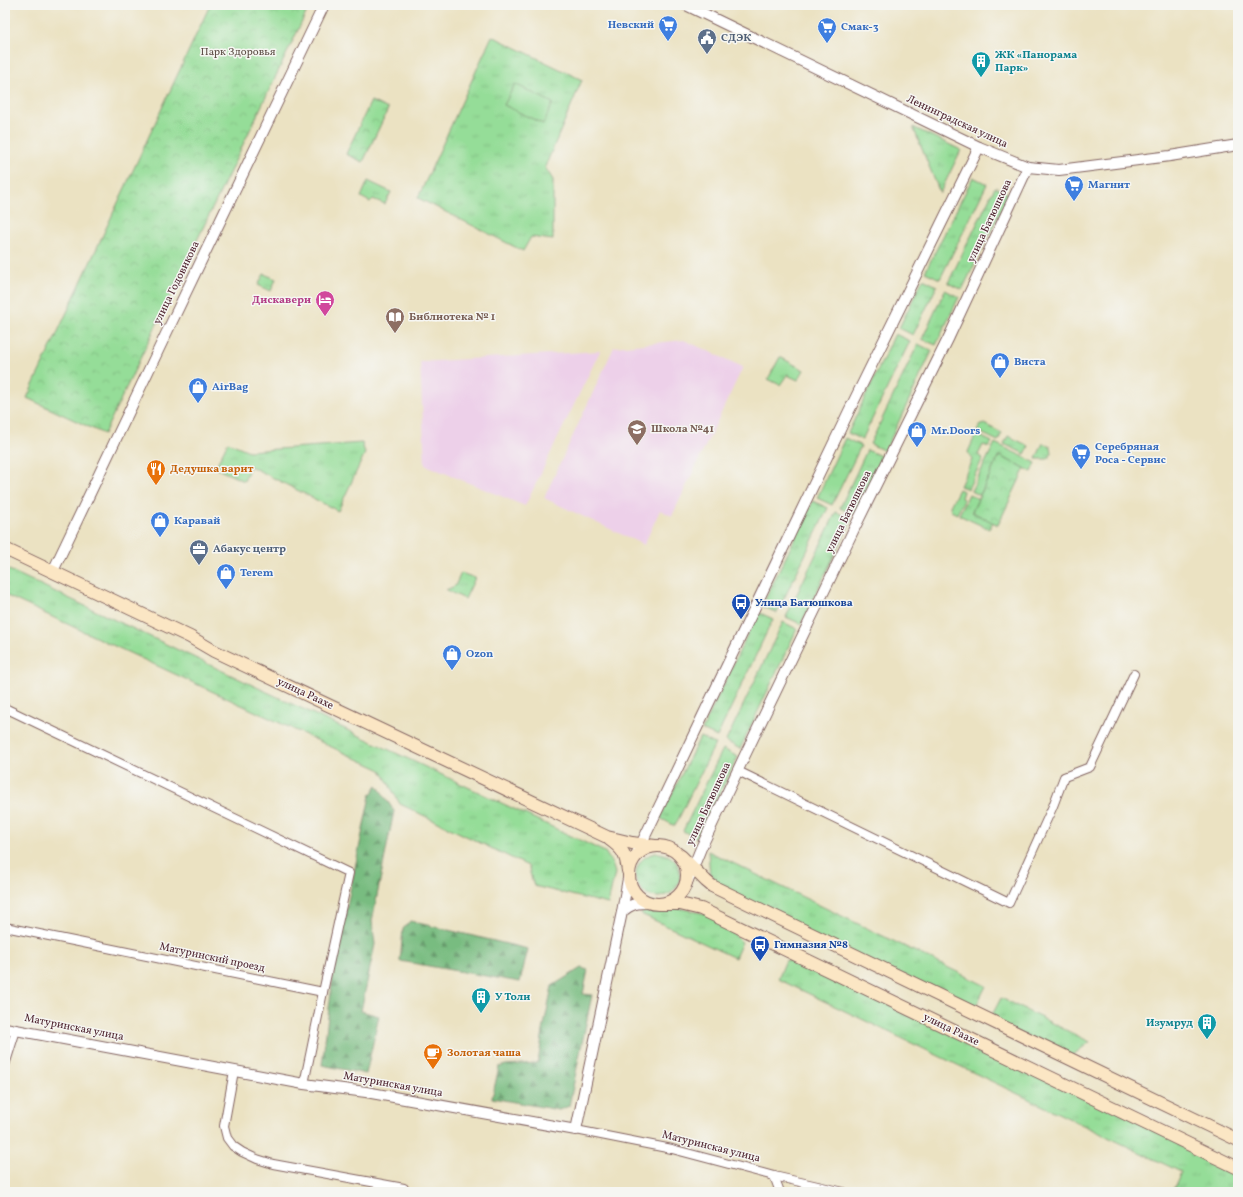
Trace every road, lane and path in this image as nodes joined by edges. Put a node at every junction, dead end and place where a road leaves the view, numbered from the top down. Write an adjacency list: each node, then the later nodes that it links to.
1 (324, 5): 7 (street, улица Годовикова)
2 (686, 5): 4 (street, Ленинградская улица)
3 (1238, 145): 5 (street, Ленинградская улица)
4 (979, 147): 5 (street, Ленинградская улица); 12 (street)
5 (1028, 167): 10 (street, улица Батюшкова)
6 (5, 549): 7 (main road, улица Раахе)
7 (53, 572): 11 (main road, улица Раахе)
8 (1134, 674): 10 (street)
9 (5, 708): 22 (street)
10 (738, 771): 16 (street, улица Батюшкова)
11 (607, 837): 12 (main road); 17 (main road)
12 (641, 844): 13 (main road); 15 (street)
13 (655, 846): 14 (main road); 15 (main road)
14 (681, 856): 16 (main road); 18 (main road)
15 (635, 857): 17 (main road)
16 (693, 868): 18 (street, улица Батюшкова); 29 (main road)
17 (629, 873): 19 (main road); 20 (street)
18 (686, 885): 19 (main road)
19 (656, 904): 20 (street); 30 (main road, улица Раахе)
20 (622, 912): 28 (street)
21 (5, 927): 22 (street, Матуринский проезд)
22 (324, 992): 27 (street)
23 (5, 1028): 24 (street, Матуринская улица)
24 (16, 1030): 25 (street); 26 (street, Матуринская улица)
25 (5, 1065)
26 (234, 1070): 27 (street, Матуринская улица); 32 (street)
27 (304, 1084): 28 (street, Матуринская улица)
28 (576, 1130): 31 (street, Матуринская улица)
29 (1238, 1140)
30 (1238, 1168)
31 (774, 1176): 33 (street); 34 (street, Матуринская улица)
32 (405, 1192)
33 (780, 1192)
34 (844, 1192)

